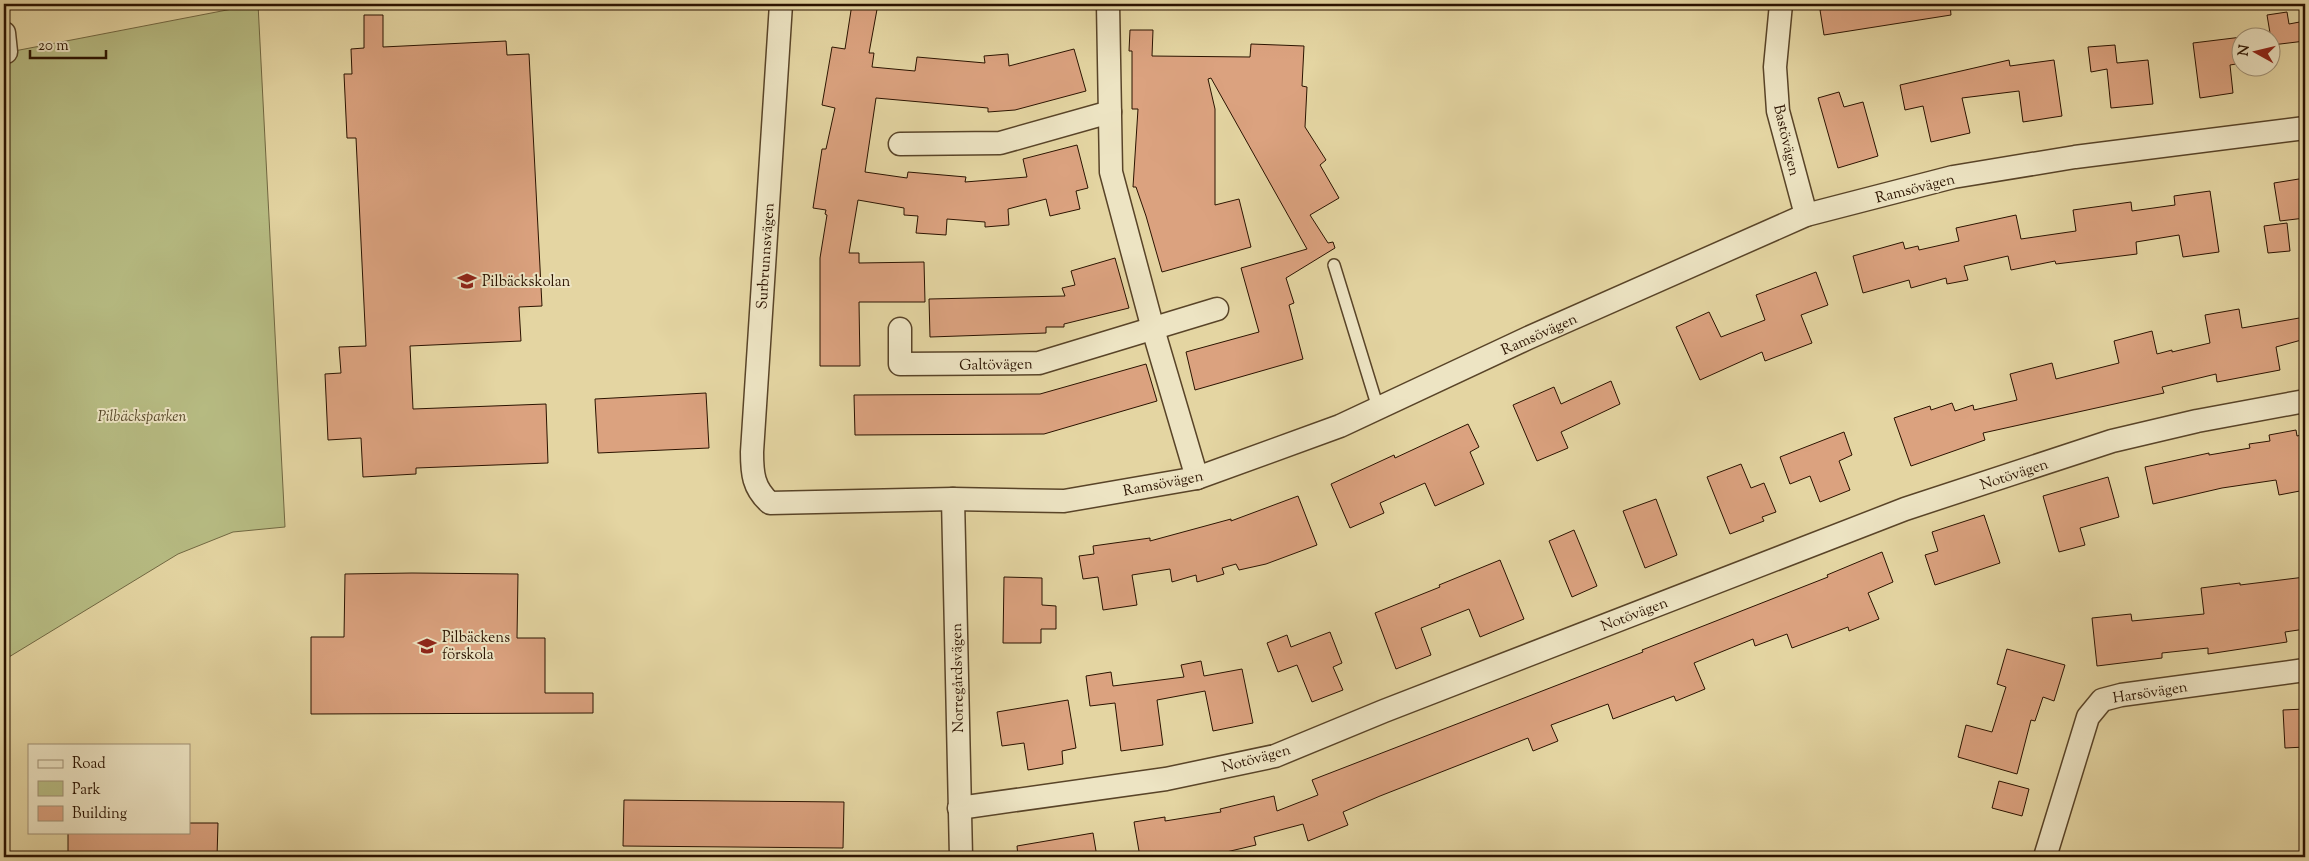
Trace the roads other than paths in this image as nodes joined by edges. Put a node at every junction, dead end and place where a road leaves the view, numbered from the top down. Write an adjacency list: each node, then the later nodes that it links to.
1 (781, 4): 16 (street, Surbrunnsvägen)
2 (1108, 4): 4 (street)
3 (1781, 4): 7 (street, Bastövägen)
4 (1110, 112): 6 (street); 11 (street)
5 (2305, 128): 7 (street, Ramsövägen)
6 (900, 144)
7 (1806, 215): 13 (street, Ramsövägen)
8 (1334, 265): 13 (lane)
9 (1217, 309): 11 (street, Galtövägen)
10 (900, 329): 11 (street, Galtövägen)
11 (1153, 329): 14 (street)
12 (2305, 401): 18 (street, Notövägen)
13 (1378, 408): 14 (street, Ramsövägen)
14 (1197, 478): 15 (street, Ramsövägen)
15 (953, 499): 16 (street, Ramsövägen); 18 (street, Norregårdsvägen)
16 (770, 502)
17 (2305, 670): 20 (street, Harsövägen)
18 (959, 808): 19 (street, Norregårdsvägen)
19 (962, 857)
20 (2045, 857)

